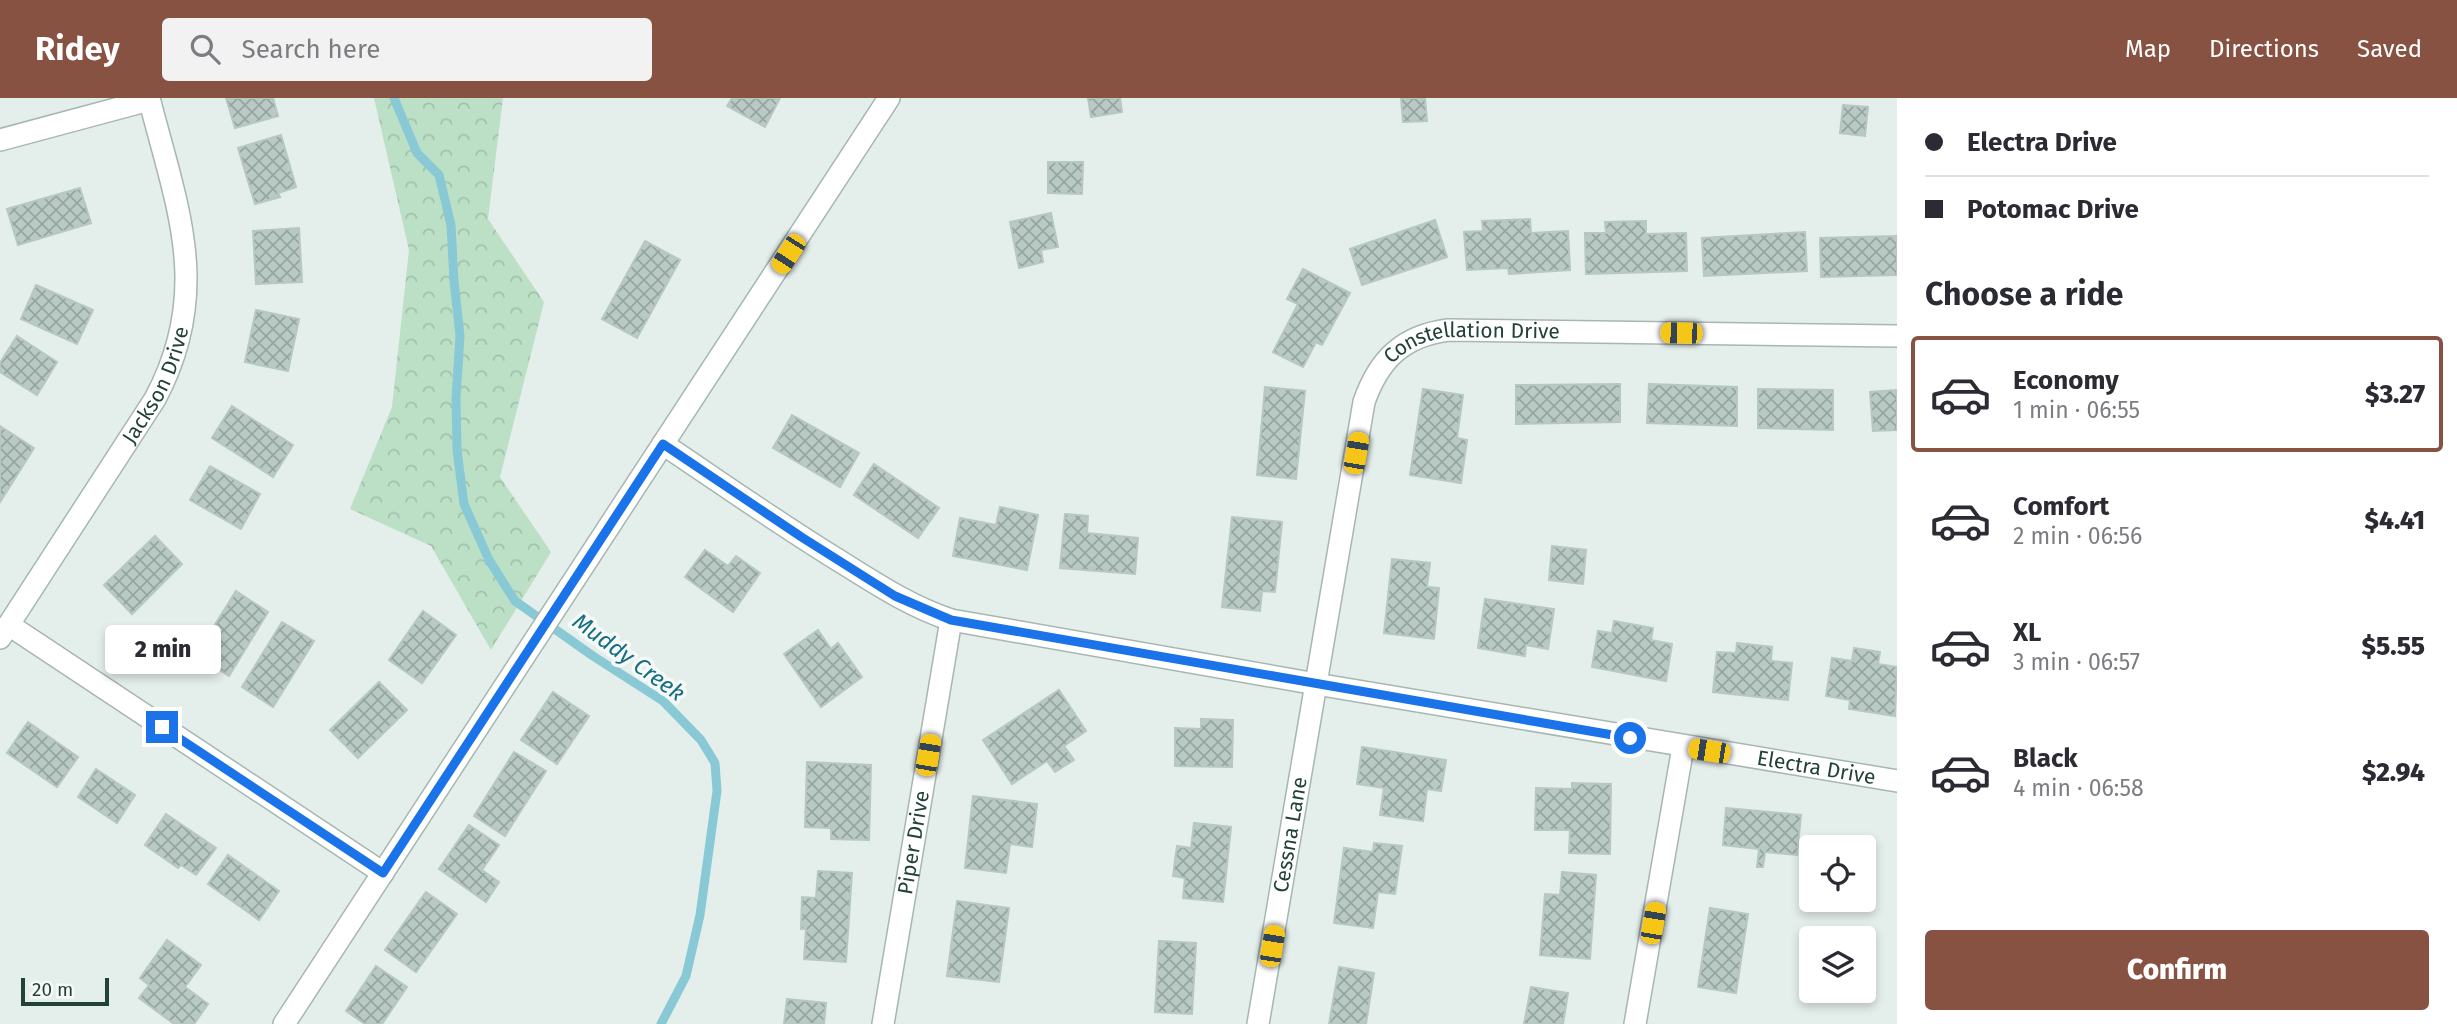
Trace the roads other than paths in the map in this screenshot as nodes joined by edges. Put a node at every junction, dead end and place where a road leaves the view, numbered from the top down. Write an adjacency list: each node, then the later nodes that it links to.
1 (889, 98): 5 (street)
2 (149, 99): 3 (street); 7 (street, Jackson Drive)
3 (0, 140)
4 (1897, 336): 8 (street, Constellation Drive)
5 (663, 444): 6 (street, Electra Drive); 11 (street)
6 (951, 620): 8 (street, Electra Drive); 13 (street, Piper Drive)
7 (4, 632): 11 (street)
8 (1316, 684): 9 (street, Electra Drive); 14 (street, Cessna Lane)
9 (1683, 747): 10 (street, Electra Drive); 15 (street)
10 (1897, 781)
11 (383, 873): 12 (street)
12 (284, 1024)
13 (883, 1024)
14 (1258, 1024)
15 (1635, 1024)

